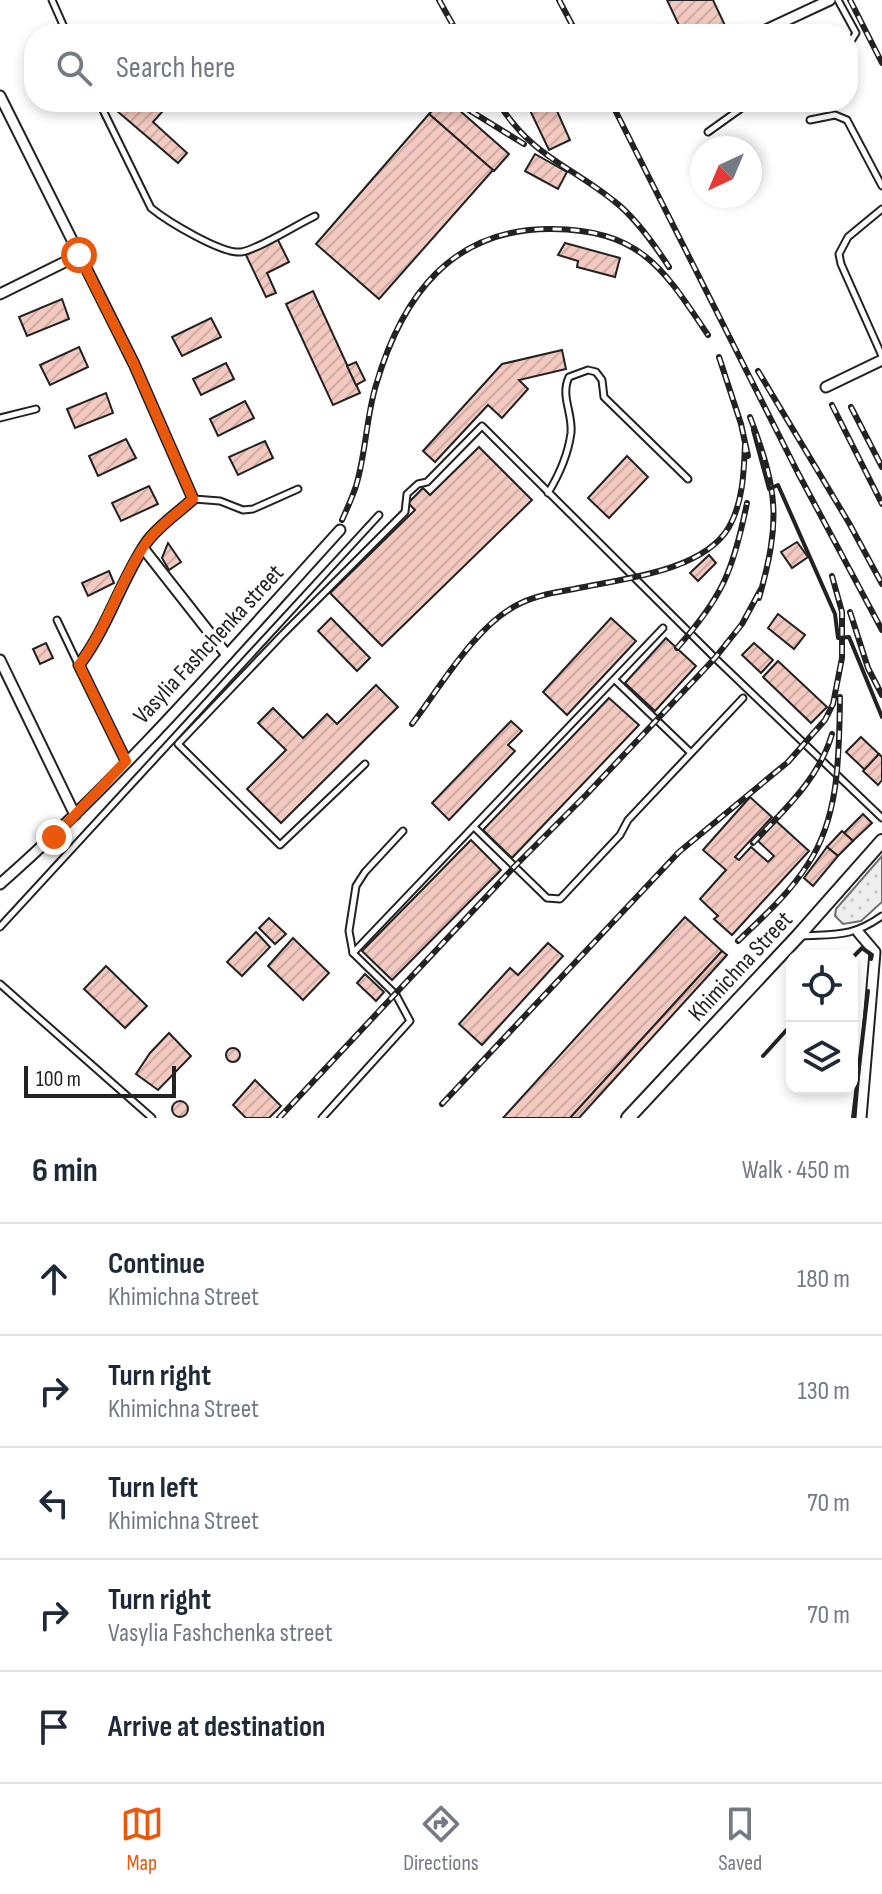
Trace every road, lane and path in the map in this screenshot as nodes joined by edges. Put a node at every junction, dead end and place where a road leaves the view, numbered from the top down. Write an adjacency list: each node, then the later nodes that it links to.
1 (52, 0): 4 (lane)
2 (830, 0): 5 (street)
3 (838, 0): 6 (lane)
4 (63, 24)
5 (780, 24)
6 (851, 24)
7 (0, 96): 15 (street)
8 (104, 112): 14 (lane)
9 (736, 112): 11 (lane)
10 (810, 120): 12 (lane)
11 (708, 132)
12 (882, 186)
13 (882, 209): 17 (lane)
14 (315, 216)
15 (79, 255): 16 (street); 24 (street)
16 (0, 294)
17 (882, 358): 18 (street)
18 (826, 387)
19 (36, 409): 20 (lane)
20 (0, 418)
21 (688, 479): 23 (lane)
22 (298, 489): 24 (lane)
23 (548, 493): 37 (lane); 39 (lane)
24 (193, 499): 27 (street)
25 (379, 515): 45 (lane)
26 (340, 530): 30 (street, Vasylia Fashchenka street)
27 (143, 548): 30 (street); 32 (street)
28 (57, 620): 32 (lane)
29 (663, 628): 33 (lane)
30 (227, 655): 36 (street, Vasylia Fashchenka street)
31 (0, 660): 38 (street)
32 (79, 665): 36 (street)
33 (615, 680): 35 (lane); 40 (lane)
34 (743, 698): 35 (lane)
35 (691, 753): 40 (lane)
36 (126, 761): 38 (street, Vasylia Fashchenka street)
37 (365, 764)
38 (75, 815): 43 (street, Vasylia Fashchenka street)
39 (882, 818)
40 (474, 827): 48 (lane)
41 (403, 831): 48 (lane)
42 (882, 841): 47 (main road, Khimichna Street)
43 (0, 884)
44 (882, 916): 46 (lane)
45 (0, 927)
46 (858, 932): 47 (lane); 49 (street)
47 (798, 936): 53 (main road, Khimichna Street)
48 (353, 953): 52 (lane)
49 (879, 953): 54 (street)
50 (0, 984): 51 (lane)
51 (152, 1118)
52 (322, 1118)
53 (628, 1118)
54 (861, 1118)

